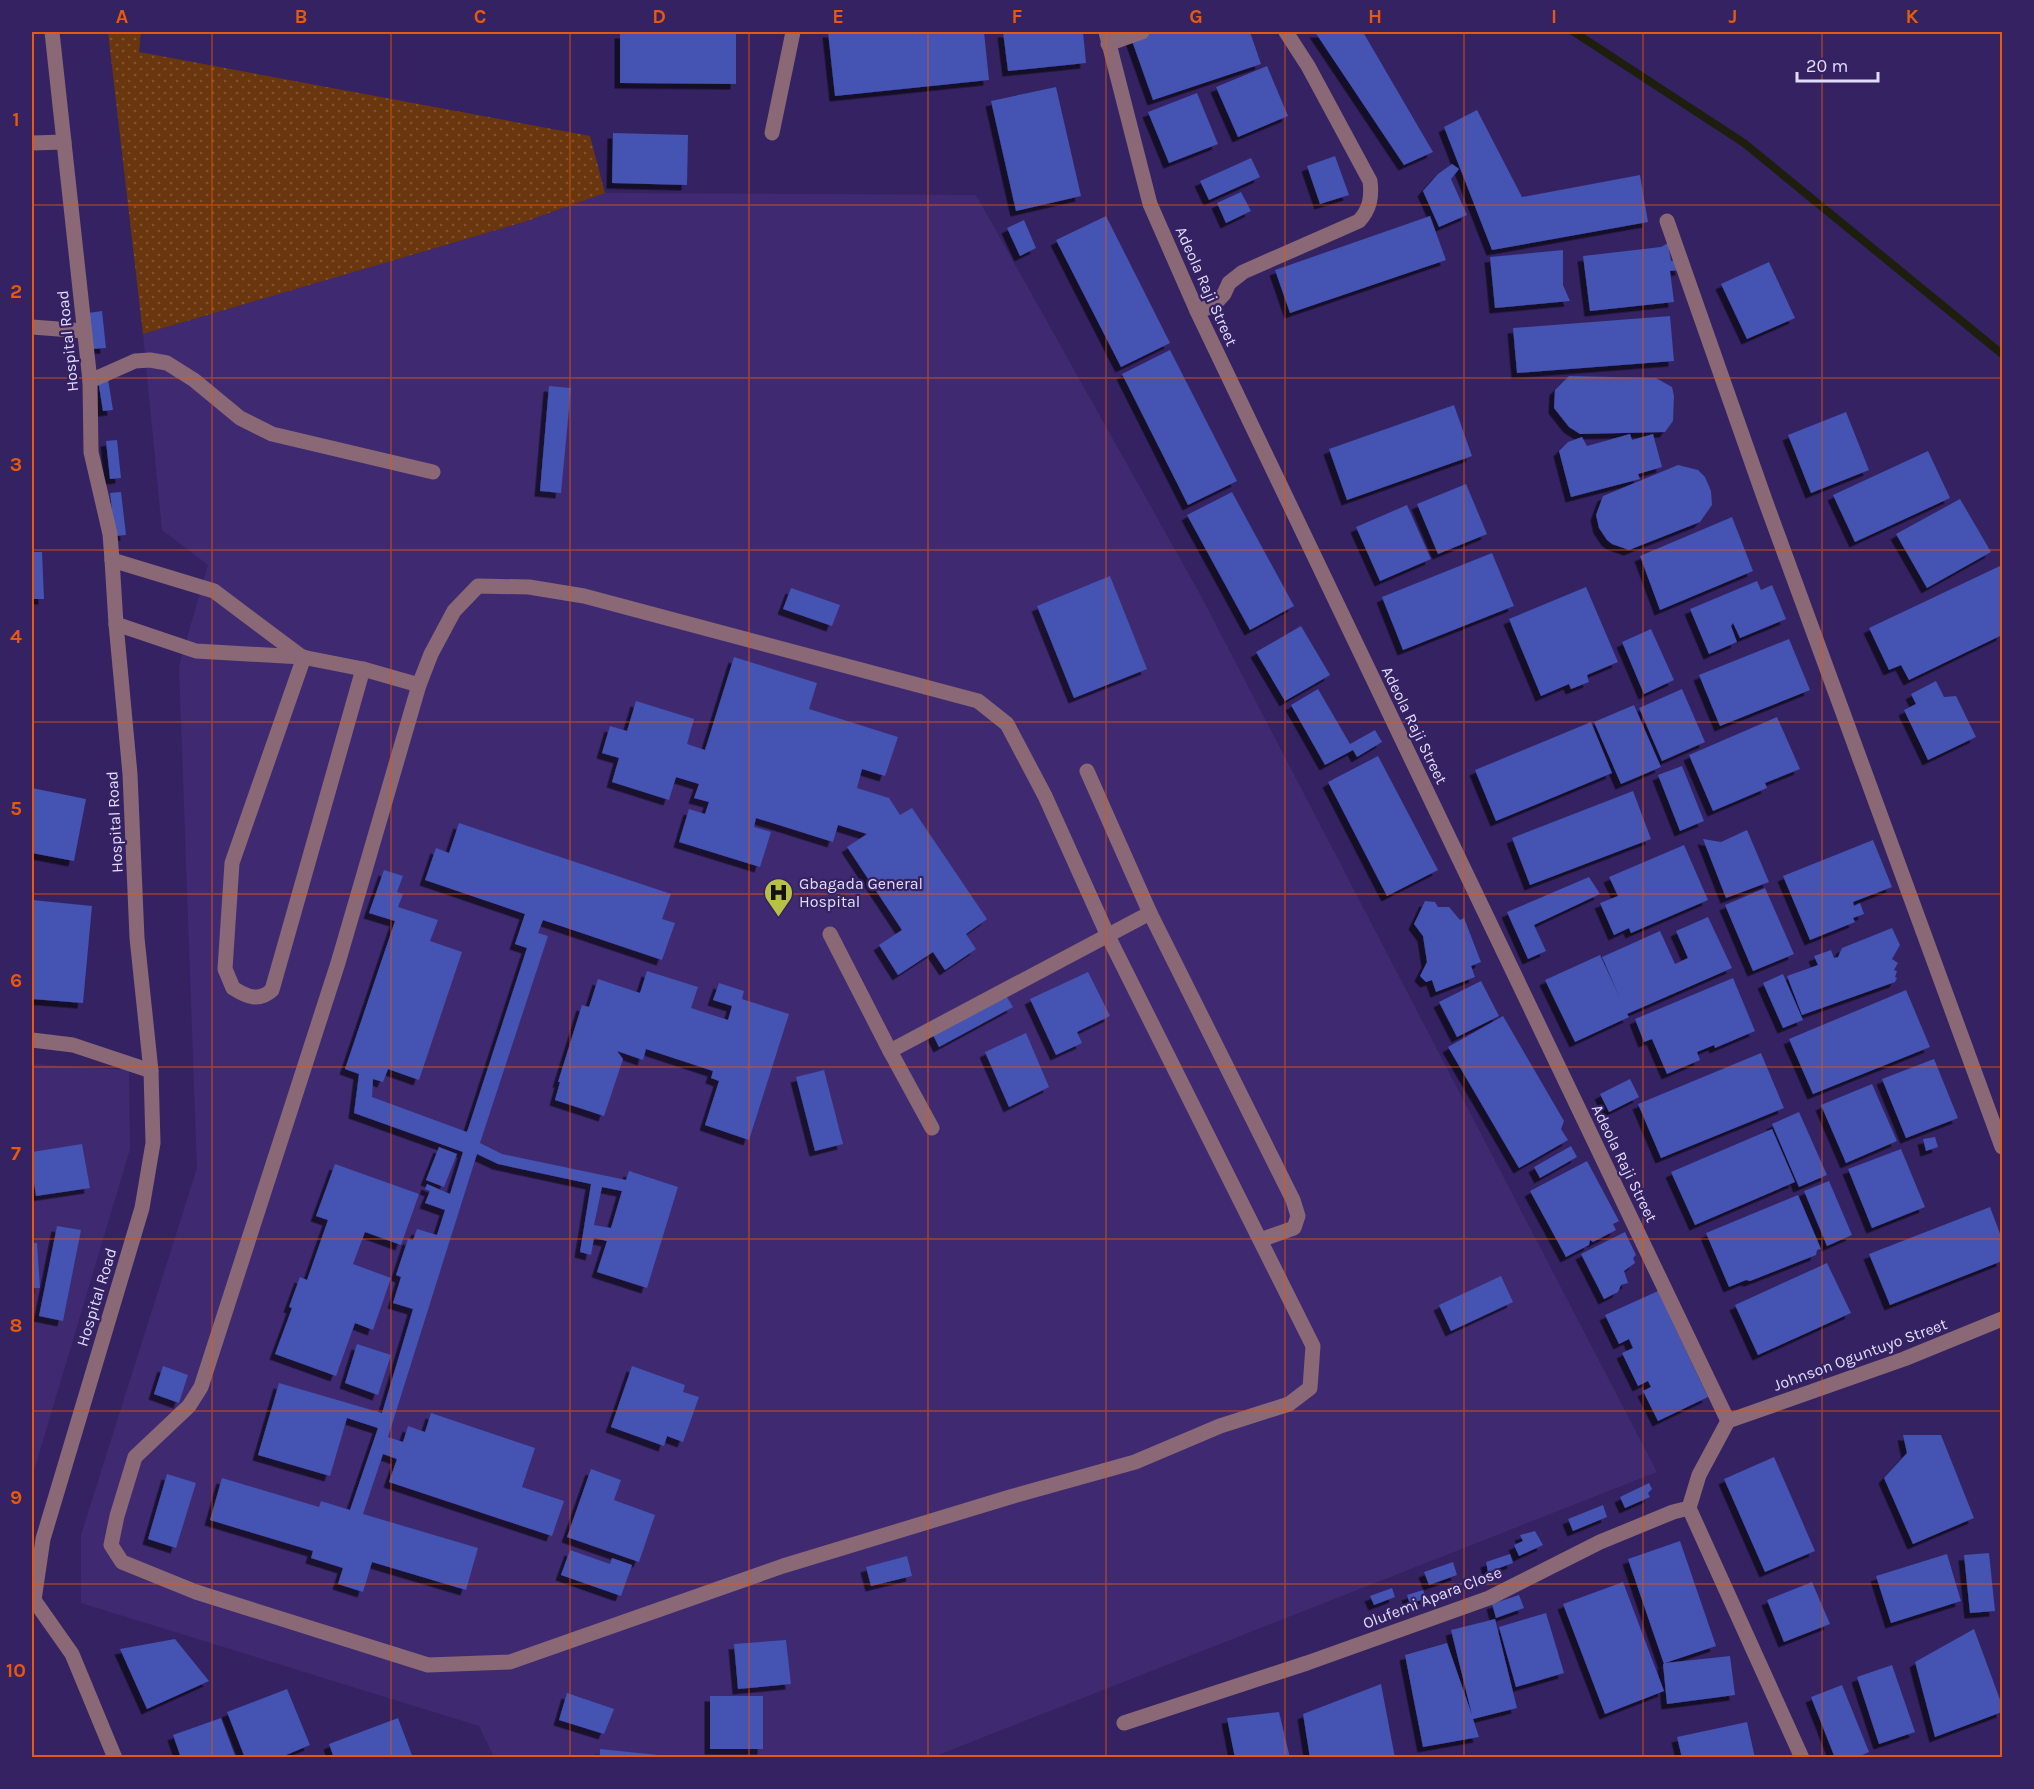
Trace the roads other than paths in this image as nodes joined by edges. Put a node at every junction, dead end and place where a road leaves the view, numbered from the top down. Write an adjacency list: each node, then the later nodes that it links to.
1 (52, 32): 8 (street, Hospital Road)
2 (793, 32): 6 (street)
3 (1142, 32): 5 (street)
4 (1286, 32): 10 (street)
5 (1107, 38): 10 (street, Adeola Raji Street)
6 (772, 133)
7 (32, 142): 8 (street)
8 (64, 142): 12 (street, Hospital Road)
9 (1667, 221): 28 (street)
10 (1197, 311): 31 (street, Adeola Raji Street)
11 (32, 327): 12 (street)
12 (84, 331): 13 (street, Hospital Road)
13 (90, 381): 14 (street); 15 (street, Hospital Road)
14 (433, 472)
15 (112, 560): 16 (street, Hospital Road); 17 (street)
16 (116, 624): 17 (street); 26 (street, Hospital Road)
17 (303, 657): 18 (street); 18 (street)
18 (363, 669): 19 (street)
19 (419, 685): 23 (street); 29 (street)
20 (1087, 771): 21 (street)
21 (1150, 913): 23 (street); 29 (street)
22 (830, 934): 25 (street)
23 (1108, 936): 25 (street); 29 (street)
24 (32, 1040): 26 (street)
25 (890, 1051): 27 (street)
26 (151, 1071): 33 (street, Hospital Road)
27 (932, 1128)
28 (2002, 1147)
29 (1260, 1240)
30 (2002, 1319): 31 (street, Johnson Oguntuyo Street)
31 (1728, 1421): 32 (street)
32 (1689, 1508): 34 (street, Olufemi Apara Close); 36 (street)
33 (33, 1600): 35 (street)
34 (1124, 1723)
35 (116, 1758)
36 (1802, 1758)

